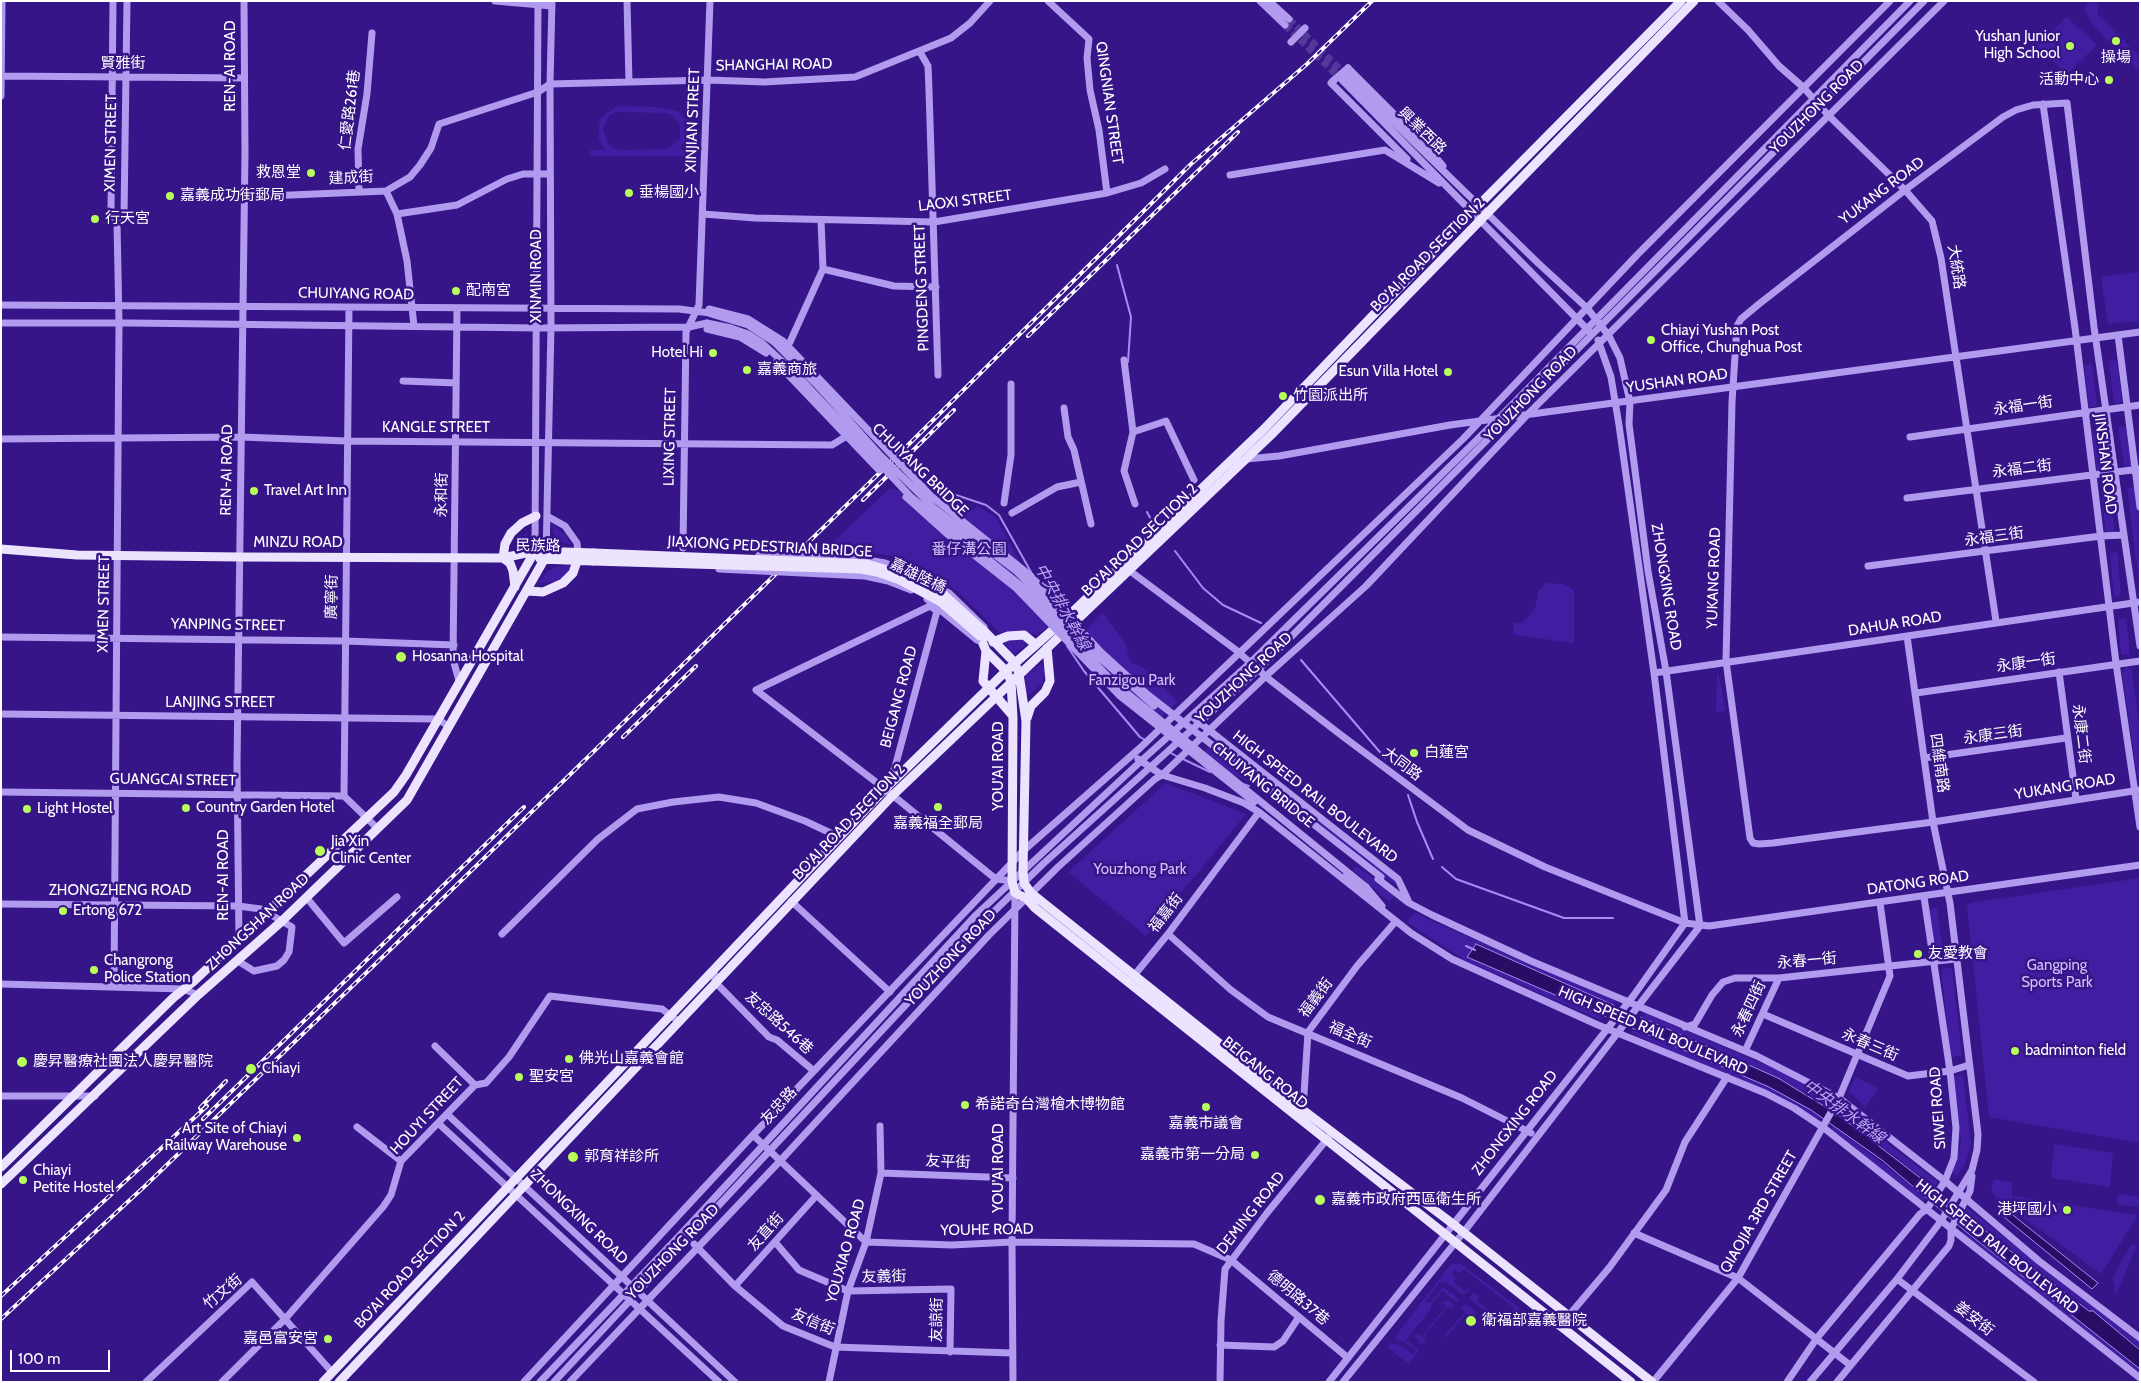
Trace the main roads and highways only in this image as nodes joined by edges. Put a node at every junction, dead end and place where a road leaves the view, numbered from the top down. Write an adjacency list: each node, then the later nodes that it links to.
1 (1681, 1): 12 (main road, BO'AI ROAD SECTION 2)
2 (1694, 1): 12 (main road, BO'AI ROAD SECTION 2)
3 (536, 516): 9 (main road)
4 (1, 549): 9 (main road, MINZU ROAD)
5 (534, 555): 6 (main road, MINZU ROAD); 9 (main road, MINZU ROAD); 10 (main road, ZHONGSHAN ROAD)
6 (546, 555): 7 (main road, MINZU ROAD); 11 (main road, ZHONGSHAN ROAD)
7 (578, 557): 8 (main road, MINZU ROAD); 11 (main road)
8 (591, 557): 13 (main road, JIAXIONG PEDESTRIAN BRIDGE, bridge)
9 (503, 558): 10 (main road, 民族路)
10 (514, 588): 21 (main road, ZHONGSHAN ROAD)
11 (528, 591): 24 (main road, ZHONGSHAN ROAD)
12 (1065, 624): 15 (main road, BO'AI ROAD SECTION 2, bridge); 16 (main road, BO'AI ROAD SECTION 2, bridge)
13 (982, 635): 14 (main road); 17 (main road)
14 (993, 642): 15 (main road); 18 (main road)
15 (1035, 644): 18 (main road, BO'AI ROAD SECTION 2)
16 (1048, 648): 20 (main road, BO'AI ROAD SECTION 2); 27 (main road)
17 (986, 651): 19 (main road); 23 (main road)
18 (1015, 663): 19 (main road, BO'AI ROAD SECTION 2); 20 (main road)
19 (1006, 671): 22 (main road); 23 (main road, BO'AI ROAD SECTION 2)
20 (1019, 674): 22 (main road, BO'AI ROAD SECTION 2); 27 (main road, YOU'AI ROAD)
21 (459, 681): 24 (main road); 34 (main road, ZHONGSHAN ROAD)
22 (1011, 681): 25 (main road, BO'AI ROAD SECTION 2); 26 (main road, YOU'AI ROAD)
23 (989, 688): 25 (main road); 32 (main road, BO'AI ROAD SECTION 2)
24 (469, 690): 36 (main road, ZHONGSHAN ROAD)
25 (996, 696): 26 (main road); 32 (main road, BO'AI ROAD SECTION 2)
26 (1012, 715): 29 (main road, YOU'AI ROAD)
27 (1026, 721): 28 (main road, YOU'AI ROAD)
28 (1024, 883): 30 (main road, BEIGANG ROAD)
29 (1015, 893): 30 (main road, BEIGANG ROAD)
30 (1029, 896): 31 (main road, BEIGANG ROAD)
31 (1131, 979): 33 (main road, BEIGANG ROAD); 33 (main road, BEIGANG ROAD)
32 (674, 1017): 35 (main road, BO'AI ROAD SECTION 2); 37 (main road, BO'AI ROAD SECTION 2)
33 (1330, 1137): 40 (main road, BEIGANG ROAD); 41 (main road, BEIGANG ROAD)
34 (1, 1167)
35 (516, 1177): 38 (main road, BO’AI ROAD SECTION 2)
36 (1, 1184)
37 (524, 1186): 39 (main road, BO’AI ROAD SECTION 2)
38 (323, 1382)
39 (339, 1382)
40 (1631, 1382)
41 (1652, 1382)

